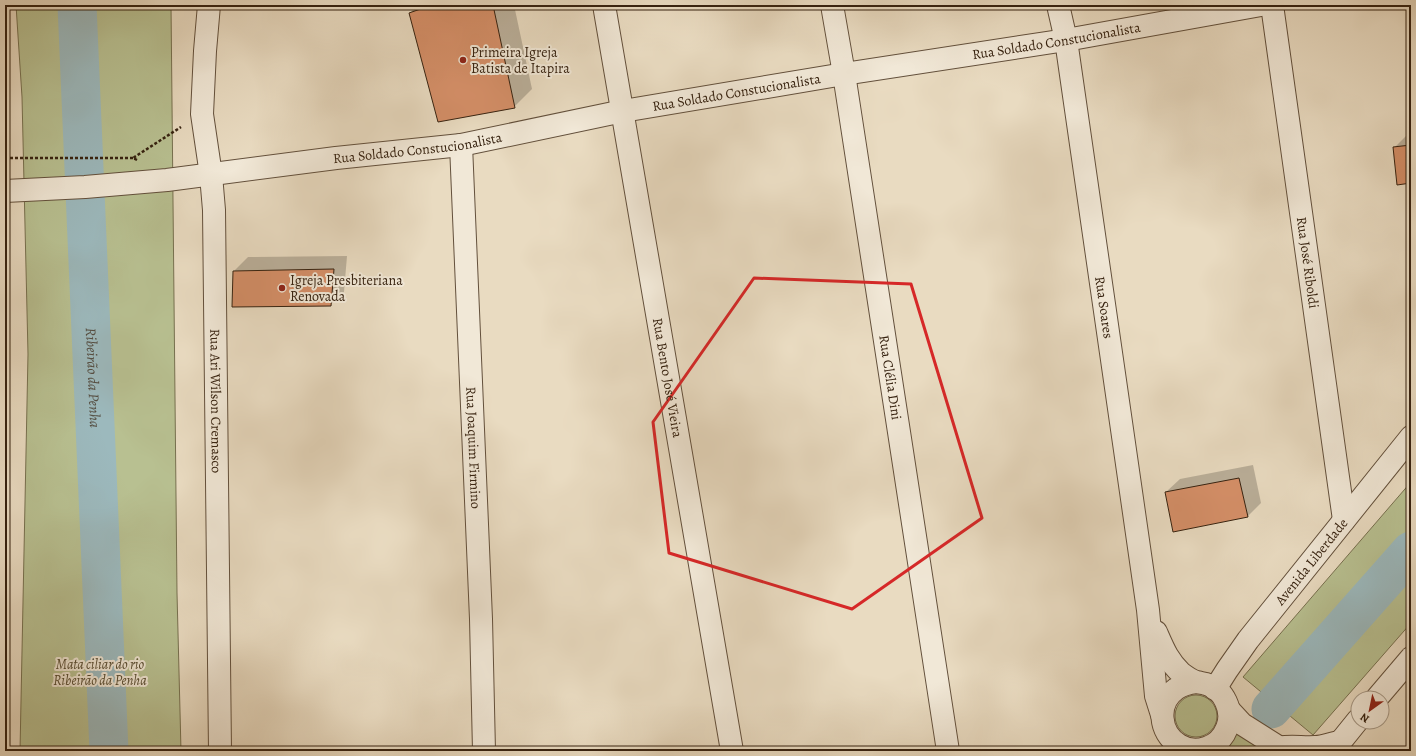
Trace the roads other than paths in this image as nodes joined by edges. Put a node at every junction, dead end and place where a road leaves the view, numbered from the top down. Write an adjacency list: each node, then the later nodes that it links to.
1 (197, 5): 9 (street, Rua Ari Wilson Cremasco)
2 (209, 5): 9 (street, Rua Ari Wilson Cremasco)
3 (604, 5): 11 (street, Rua Bento José Vieira)
4 (832, 5): 10 (street, Rua Clélia Dini)
5 (1058, 5): 8 (street, Rua Soares)
6 (1261, 5): 8 (street, Rua Soldado Constucionalista)
7 (1272, 5): 16 (street, Rua José Riboldi)
8 (1066, 40): 10 (street, Rua Soldado Constucionalista); 17 (street, Rua Soares)
9 (204, 51): 13 (street, Rua Ari Wilson Cremasco)
10 (844, 74): 11 (street, Rua Soldado Constucionalista); 31 (street, Rua Clélia Dini)
11 (623, 111): 12 (street, Rua Soldado Constucionalista); 30 (street, Rua Bento José Vieira)
12 (461, 145): 13 (street, Rua Soldado Constucionalista); 29 (street, Rua Joaquim Firmino)
13 (211, 175): 14 (street, Rua Soldado Constucionalista); 28 (street, Rua Ari Wilson Cremasco)
14 (5, 191)
15 (1411, 436): 16 (street, Avenida Liberdade)
16 (1344, 520): 19 (street, Avenida Liberdade)
17 (1148, 610): 19 (street); 22 (street)
18 (1411, 658): 20 (street)
19 (1206, 685): 21 (street); 22 (street)
20 (1384, 690)
21 (1229, 710): 26 (street); 27 (street)
22 (1162, 715): 24 (street)
23 (1350, 730): 25 (street)
24 (1169, 746): 27 (street)
25 (1337, 746): 26 (street)
26 (1284, 749)
27 (1197, 750)
28 (220, 751)
29 (484, 751)
30 (732, 751)
31 (948, 751)

